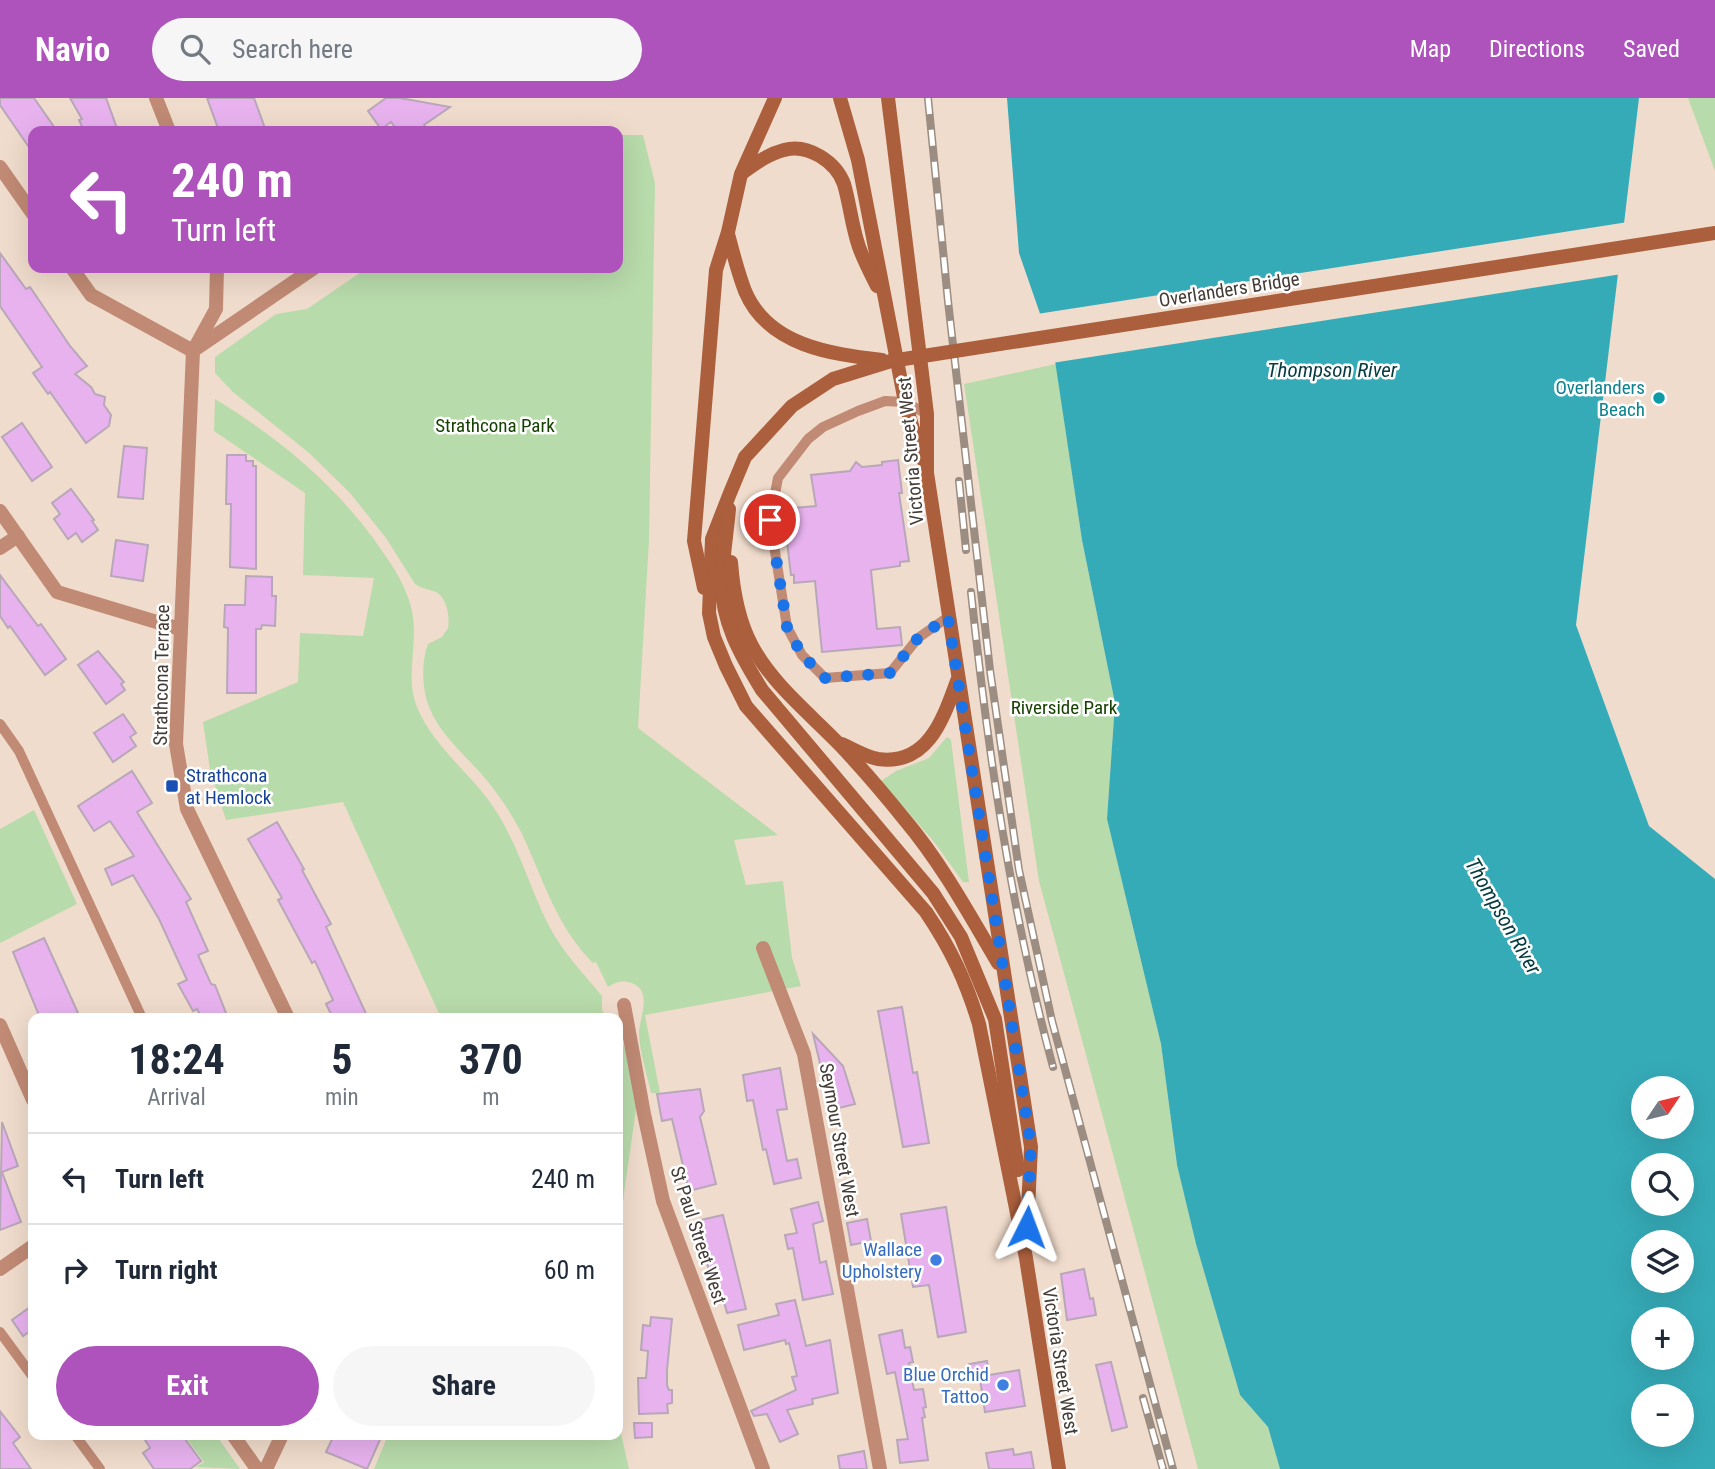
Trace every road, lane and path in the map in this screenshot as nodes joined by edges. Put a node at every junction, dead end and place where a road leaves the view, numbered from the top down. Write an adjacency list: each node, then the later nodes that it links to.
1 (156, 98): 5 (street)
2 (775, 98): 7 (main road, Victoria Street West)
3 (840, 98): 14 (main road)
4 (888, 98): 18 (main road, Victoria Street West)
5 (168, 126)
6 (0, 167): 8 (street)
7 (741, 174): 9 (main road, Victoria Street West); 14 (main road)
8 (28, 207)
9 (728, 232): 16 (main road); 26 (main road, Victoria Street West)
10 (1715, 233): 16 (main road, Overlanders Bridge, bridge)
11 (76, 273): 15 (street)
12 (217, 273): 15 (street)
13 (307, 273): 15 (street)
14 (886, 306): 17 (main road)
15 (192, 351): 28 (street, Strathcona Terrace)
16 (891, 361): 19 (main road, Overlanders Bridge)
17 (905, 402): 18 (lane); 20 (main road); 27 (lane)
18 (927, 414): 20 (main road, Victoria Street West)
19 (768, 430): 21 (main road, Victoria Street West)
20 (927, 473): 27 (main road, Victoria Street West)
21 (730, 494): 23 (main road); 26 (main road, Victoria Street West)
22 (0, 511): 24 (street)
23 (728, 522): 31 (main road); 39 (main road)
24 (18, 536): 25 (street); 28 (street)
25 (0, 548)
26 (709, 613): 41 (main road, Victoria Street West)
27 (948, 617): 29 (main road, Victoria Street West)
28 (180, 629): 36 (street, Strathcona Terrace)
29 (957, 680): 31 (main road); 33 (main road, Victoria Street West)
30 (0, 724): 35 (lane)
31 (836, 741): 33 (main road)
32 (763, 948): 52 (street, Seymour Street West)
33 (1003, 970): 39 (main road, Victoria Street West)
34 (624, 1005): 51 (street, St Paul Street West)
35 (140, 1013)
36 (286, 1013)
37 (0, 1025): 38 (street)
38 (28, 1089)
39 (1027, 1227): 41 (main road, Victoria Street West)
40 (28, 1249): 42 (street)
41 (1027, 1258): 53 (main road, Victoria Street West)
42 (0, 1269)
43 (0, 1332): 44 (lane)
44 (28, 1370)
45 (79, 1440): 48 (lane)
46 (237, 1440): 49 (street)
47 (280, 1440): 50 (street)
48 (100, 1469)
49 (257, 1469)
50 (266, 1469)
51 (763, 1469)
52 (880, 1469)
53 (1059, 1469)

